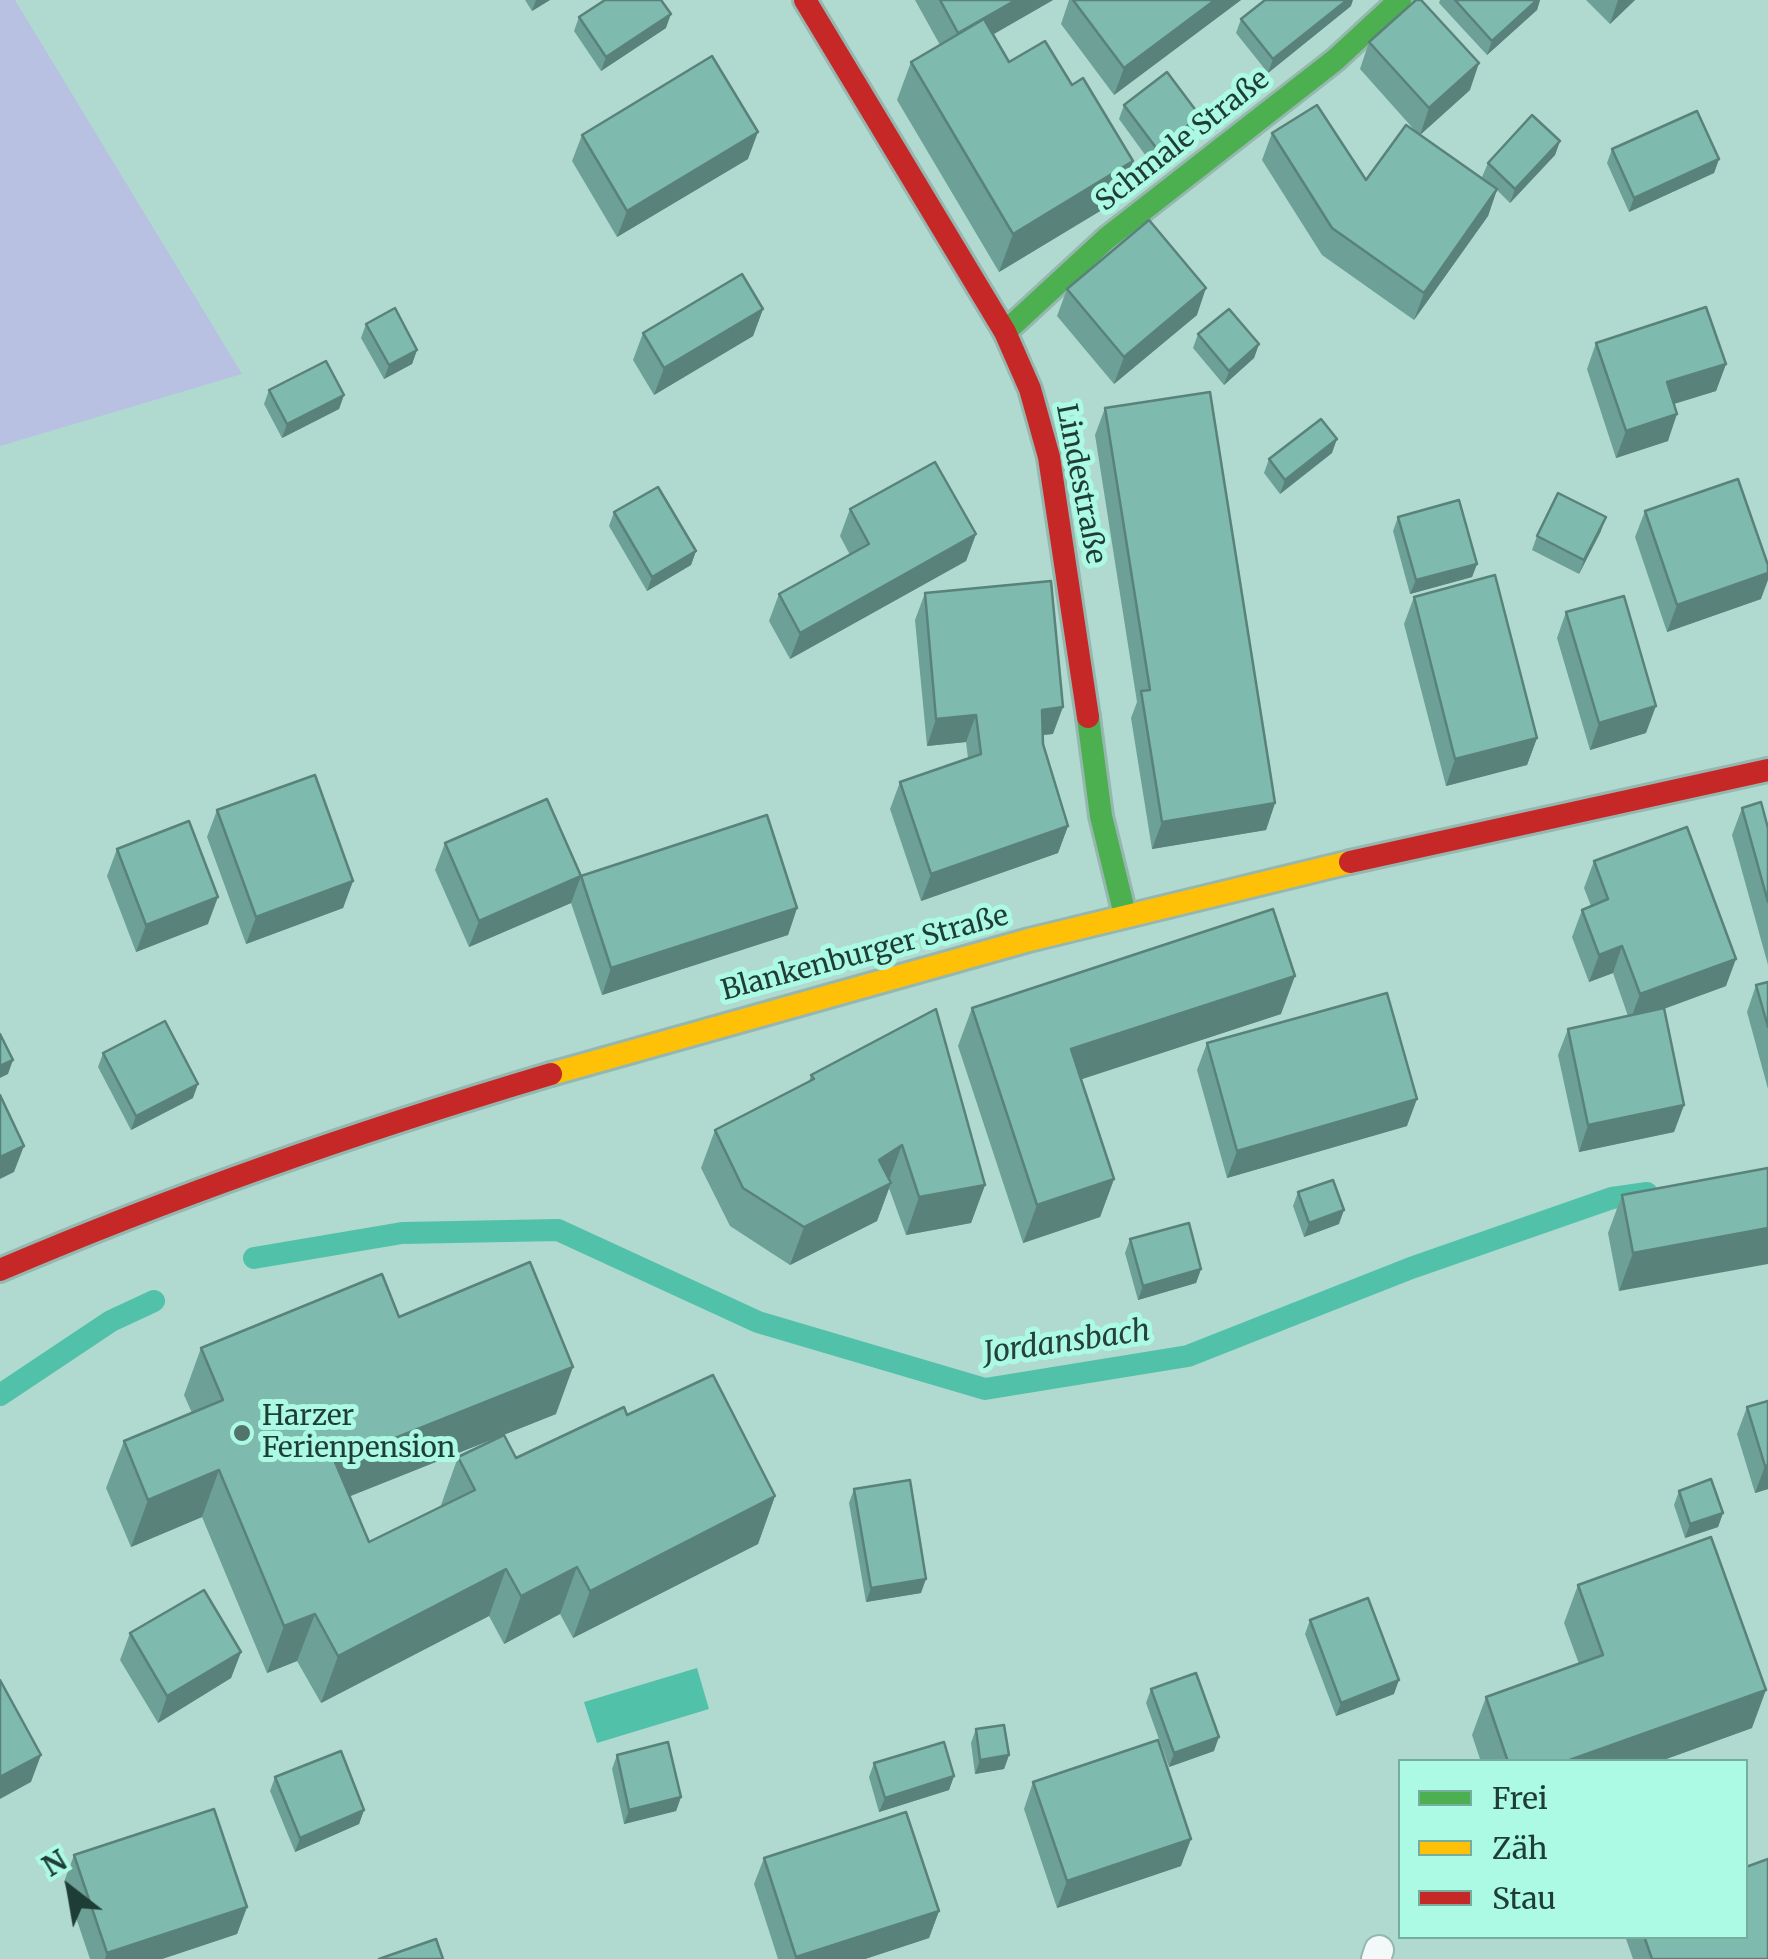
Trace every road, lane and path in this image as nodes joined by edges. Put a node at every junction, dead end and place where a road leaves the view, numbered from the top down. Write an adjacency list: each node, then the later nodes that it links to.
1 (806, 0): 3 (main road, Lindestraße)
2 (1400, 0): 3 (main road, Schmale Straße)
3 (1005, 332): 5 (main road, Lindestraße)
4 (1768, 770): 5 (main road, Blankenburger Straße)
5 (1125, 915): 6 (main road, Blankenburger Straße)
6 (0, 1270)

